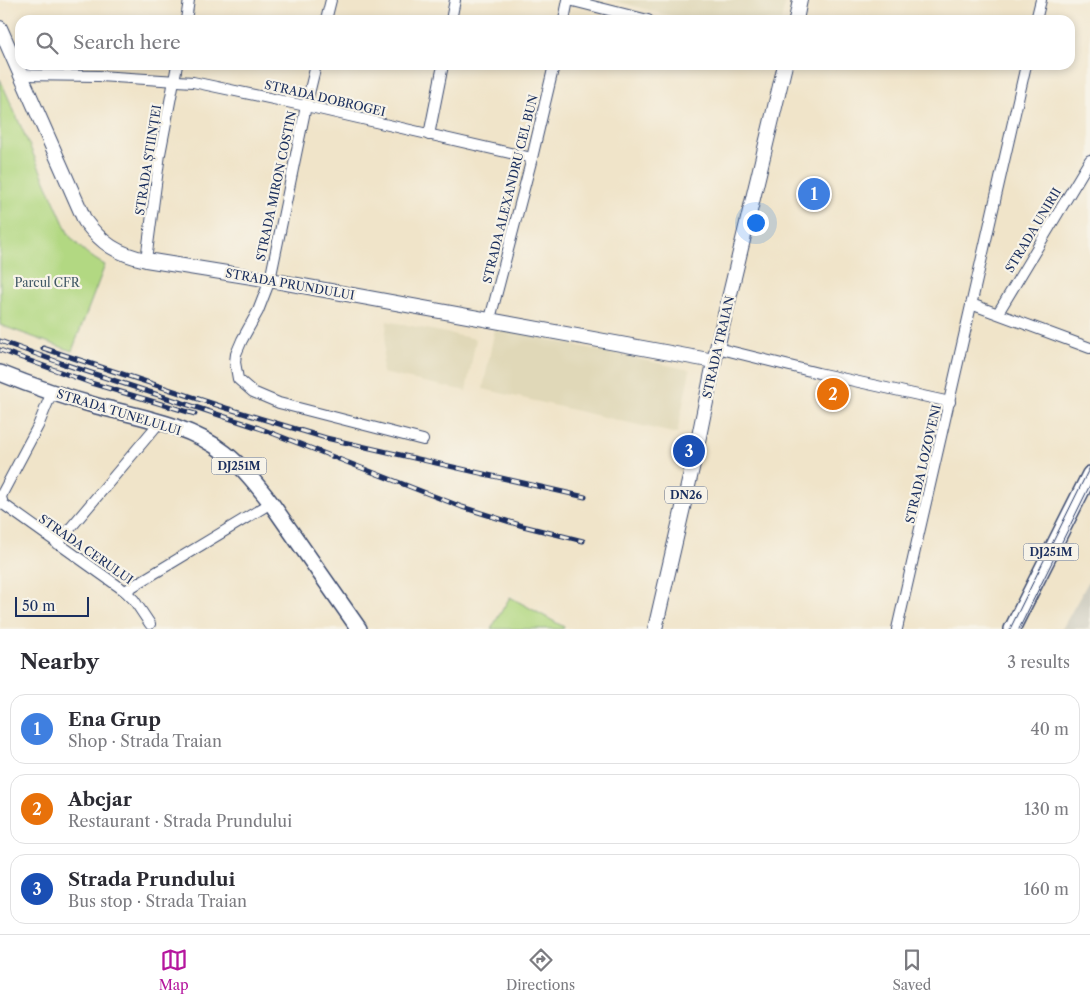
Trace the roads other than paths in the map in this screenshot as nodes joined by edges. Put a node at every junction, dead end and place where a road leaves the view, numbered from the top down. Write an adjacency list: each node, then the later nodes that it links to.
1 (189, 0): 7 (street)
2 (331, 0): 8 (street)
3 (455, 0): 9 (street)
4 (568, 0): 10 (street); 11 (street)
5 (800, 0): 12 (main road)
6 (1041, 0): 13 (street)
7 (187, 15)
8 (327, 15)
9 (452, 15)
10 (565, 15)
11 (628, 15)
12 (797, 15)
13 (1037, 15)
14 (0, 28): 15 (main road, STRADA PRUNDULUI)
15 (15, 62)
16 (18, 70): 23 (main road, STRADA PRUNDULUI)
17 (176, 70): 24 (street, STRADA ȘTIINȚEI)
18 (315, 70): 25 (street, STRADA MIRON COSTIN)
19 (441, 70): 26 (street)
20 (553, 70): 27 (street, STRADA ALEXANDRU CEL BUN)
21 (783, 70): 35 (main road, STRADA TRAIAN / DN26)
22 (1025, 70): 31 (street, STRADA LOZOVENI)
23 (20, 74): 24 (street, STRADA DOBROGEI); 29 (main road, STRADA PRUNDULUI)
24 (174, 80): 25 (street, STRADA DOBROGEI); 29 (street, STRADA ȘTIINȚEI)
25 (306, 106): 26 (street, STRADA DOBROGEI); 30 (street, STRADA MIRON COSTIN)
26 (429, 135): 27 (street, STRADA DOBROGEI)
27 (532, 158): 33 (street, STRADA ALEXANDRU CEL BUN)
28 (1090, 160): 32 (street, STRADA UNIRII)
29 (146, 260): 30 (main road, STRADA PRUNDULUI)
30 (270, 280): 33 (main road, STRADA PRUNDULUI); 40 (street, STRADA MIRON COSTIN)
31 (971, 304): 32 (street); 38 (street, STRADA LOZOVENI)
32 (998, 314): 34 (street)
33 (490, 319): 35 (main road, STRADA PRUNDULUI)
34 (1090, 348)
35 (716, 354): 38 (street, STRADA PRUNDULUI); 47 (main road, STRADA TRAIAN / DN26)
36 (0, 373): 37 (highway, STRADA TUNELULUI / DJ251M)
37 (52, 392): 39 (highway, STRADA TUNELULUI / DJ251M); 43 (street, STRADA CERULUI)
38 (950, 402): 48 (street, STRADA LOZOVENI)
39 (159, 423): 42 (highway, STRADA TUNELULUI / DJ251M); 43 (street)
40 (423, 440)
41 (1090, 474): 49 (highway, DJ251M)
42 (271, 503): 44 (street); 46 (highway, STRADA TUNELULUI / DJ251M)
43 (57, 544): 44 (street, STRADA CERULUI)
44 (125, 591): 45 (street, STRADA CERULUI)
45 (150, 624)
46 (359, 629)
47 (655, 629)
48 (897, 629)
49 (1012, 629)

